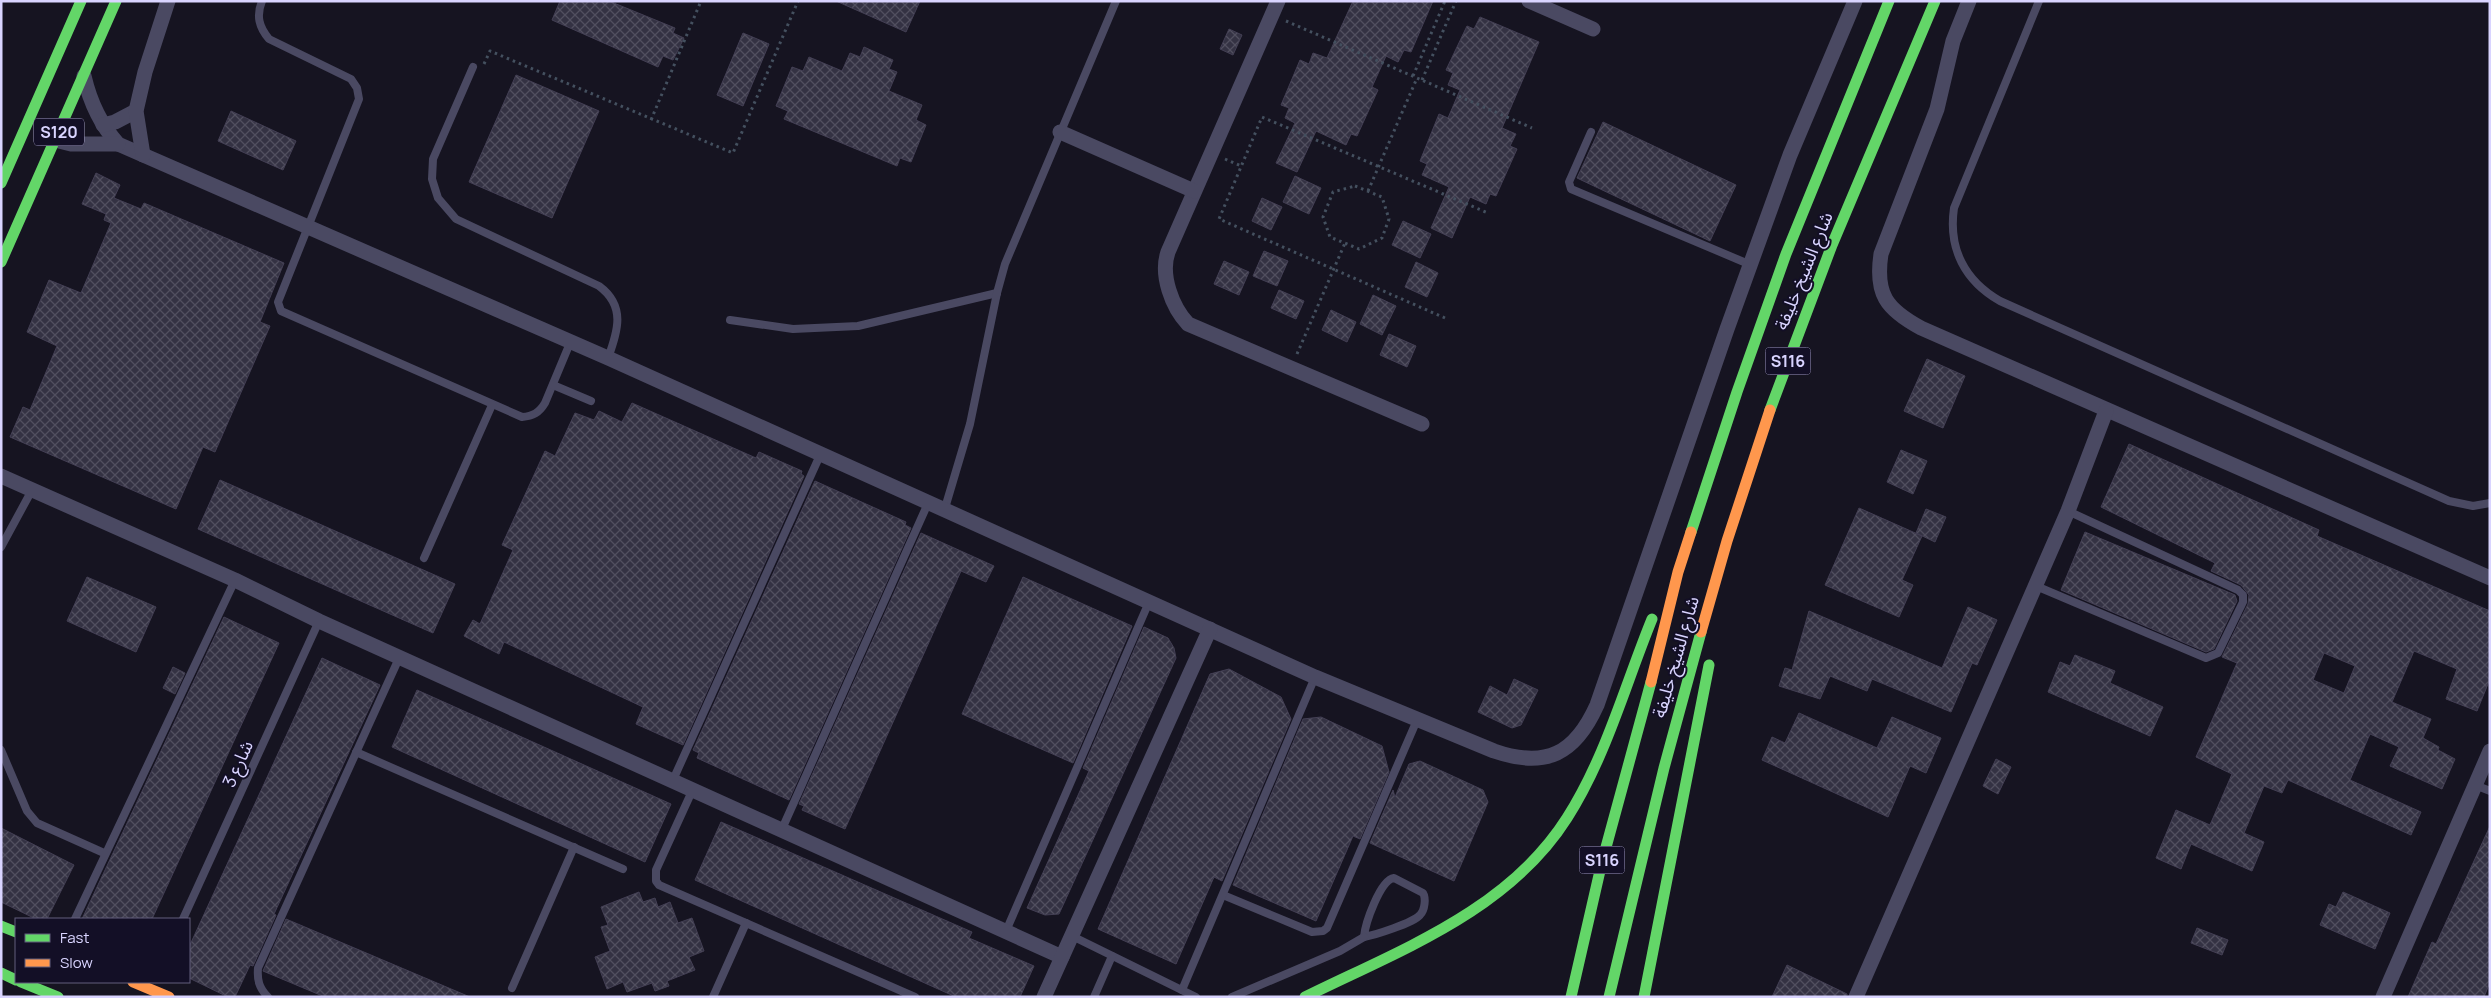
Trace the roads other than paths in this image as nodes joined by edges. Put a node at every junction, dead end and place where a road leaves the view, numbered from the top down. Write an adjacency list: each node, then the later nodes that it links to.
1 (81, 1): 13 (main road, S120)
2 (116, 1): 16 (main road, S120)
3 (168, 1): 17 (street)
4 (262, 1): 27 (lane)
5 (1116, 1): 20 (lane)
6 (1529, 1): 14 (street)
7 (1855, 1): 29 (street)
8 (1889, 1): 48 (main road, شارع الشيخ خليفة / S116)
9 (1935, 1): 52 (main road, شارع الشيخ خليفة / S116)
10 (1969, 1): 37 (street)
11 (2039, 1): 43 (lane)
12 (1275, 8): 26 (street)
13 (75, 16): 18 (main road); 25 (main road, S120)
14 (1593, 29)
15 (473, 67): 33 (lane)
16 (84, 76): 19 (street); 22 (main road, S120)
17 (136, 111): 19 (street); 24 (street)
18 (40, 123)
19 (102, 124): 23 (street)
20 (1060, 132): 26 (street); 30 (lane)
21 (1591, 132): 29 (lane)
22 (50, 138): 23 (street); 28 (main road, S120)
23 (118, 144): 24 (street)
24 (142, 155): 27 (street)
25 (2, 178)
26 (1194, 191): 38 (street)
27 (308, 228): 32 (street); 36 (lane)
28 (1, 262)
29 (1751, 265): 60 (street)
30 (996, 294): 31 (lane); 44 (lane)
31 (730, 320)
32 (570, 343): 33 (street); 34 (lane)
33 (608, 358): 39 (street)
34 (552, 385): 35 (lane); 36 (lane)
35 (591, 401)
36 (492, 405): 47 (lane)
37 (2106, 411): 45 (street); 49 (street)
38 (1422, 424)
39 (821, 453): 42 (street); 64 (lane)
40 (1, 476): 41 (street)
41 (32, 490): 46 (lane); 50 (street)
42 (929, 501): 44 (street); 68 (lane)
43 (2490, 503)
44 (945, 508): 53 (street)
45 (2068, 511): 51 (street); 51 (lane)
46 (1, 547)
47 (424, 558)
48 (1678, 572): 99 (main road); 100 (main road, شارع الشيخ خليفة / S116)
49 (2490, 578)
50 (236, 580): 54 (street); 70 (lane)
51 (2036, 586): 103 (street)
52 (1710, 601): 56 (main road); 101 (main road, شارع الشيخ خليفة / S116)
53 (1149, 602): 55 (street); 77 (lane)
54 (319, 621): 58 (street); 74 (lane, شارع 3)
55 (1210, 629): 59 (street); 79 (street)
56 (1716, 629)
57 (1712, 649): 102 (main road)
58 (400, 656): 63 (lane); 64 (street)
59 (1315, 677): 60 (street); 72 (lane)
60 (1417, 720): 72 (lane)
61 (1, 750): 70 (lane)
62 (2490, 751): 65 (street)
63 (356, 752): 69 (lane); 92 (lane)
64 (673, 780): 66 (street)
65 (2475, 785): 67 (lane); 104 (street)
66 (693, 789): 68 (street); 75 (lane)
67 (2490, 791)
68 (782, 829): 77 (street)
69 (574, 847): 71 (lane); 88 (lane)
70 (104, 853): 73 (lane)
71 (624, 869)
72 (1223, 895): 89 (lane)
73 (75, 918)
74 (184, 918)
75 (746, 923): 93 (lane); 94 (lane)
76 (1, 926): 78 (main road)
77 (1006, 931): 81 (street)
78 (15, 932)
79 (1072, 936): 81 (street); 82 (lane)
80 (1364, 937): 80 (lane); 98 (lane)
81 (1062, 956): 95 (street)
82 (1112, 956): 89 (lane); 96 (lane)
83 (1, 973): 84 (main road)
84 (15, 980)
85 (23, 983): 90 (main road)
86 (138, 983): 87 (main road)
87 (153, 986): 91 (main road)
88 (512, 988)
89 (1182, 990): 97 (lane)
90 (52, 996)
91 (169, 997)
92 (268, 997)
93 (713, 997)
94 (916, 997)
95 (1044, 997)
96 (1094, 997)
97 (1196, 997)
98 (1232, 997)
99 (1305, 997)
100 (1571, 997)
101 (1609, 997)
102 (1644, 997)
103 (1856, 997)
104 (2383, 997)

